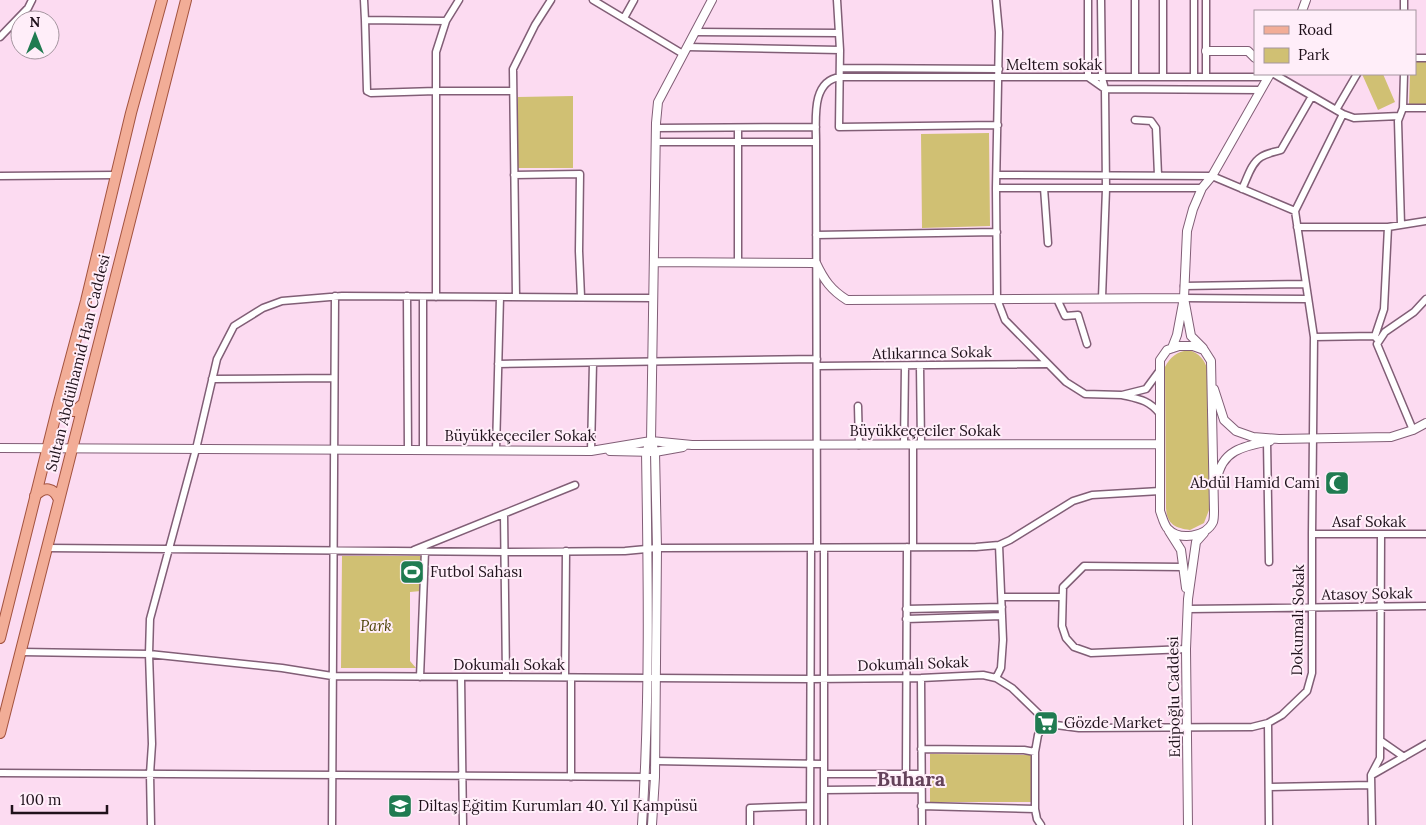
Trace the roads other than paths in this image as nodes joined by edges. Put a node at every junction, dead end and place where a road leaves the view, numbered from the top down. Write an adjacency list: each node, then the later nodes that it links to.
1 (32, 0): 23 (street)
2 (162, 0): 59 (main road, Sultan Abdülhamid Han Caddesi)
3 (186, 0): 117 (main road, Sultan Abdülhamid Han Caddesi)
4 (364, 0): 19 (street)
5 (459, 0): 20 (street)
6 (551, 0): 44 (street)
7 (593, 0): 18 (street)
8 (634, 0): 18 (street)
9 (712, 0): 21 (street)
10 (837, 0): 22 (street)
11 (996, 0): 29 (street)
12 (1088, 0): 34 (street)
13 (1101, 0): 40 (street)
14 (1135, 0): 35 (street)
15 (1163, 0): 36 (street)
16 (1194, 0): 37 (street)
17 (1206, 0): 26 (street)
18 (624, 18): 24 (street)
19 (365, 20): 20 (street); 42 (street)
20 (446, 21): 42 (street)
21 (695, 32): 22 (street); 24 (street)
22 (839, 33): 25 (street)
23 (0, 37)
24 (685, 50): 25 (street); 54 (street)
25 (840, 50): 28 (street)
26 (1206, 51): 27 (street); 38 (street)
27 (1254, 57)
28 (840, 68): 29 (street, Meltem sokak); 33 (street)
29 (999, 69): 39 (street)
30 (1270, 75): 38 (street, Meltem sokak); 43 (street); 45 (street)
31 (1355, 75): 48 (street)
32 (1404, 75): 46 (street)
33 (840, 77): 39 (street, Meltem sokak); 52 (street); 53 (street)
34 (1088, 77): 39 (street, Meltem sokak); 40 (street, Meltem sokak); 41 (street)
35 (1135, 77): 36 (street, Meltem sokak); 40 (street, Meltem sokak)
36 (1163, 77): 37 (street, Meltem sokak)
37 (1194, 77): 38 (street, Meltem sokak)
38 (1206, 77)
39 (999, 78): 52 (street)
40 (1102, 78): 41 (street)
41 (1105, 89): 43 (street, Meltem sokak); 62 (street)
42 (436, 90): 44 (street); 87 (street)
43 (1260, 90): 65 (street)
44 (512, 91): 60 (street)
45 (1312, 96): 48 (street); 70 (street)
46 (1403, 108): 47 (street); 50 (street)
47 (1426, 108)
48 (1336, 110): 49 (street)
49 (1343, 114): 50 (street); 71 (street)
50 (1400, 116): 73 (street)
51 (1135, 120): 63 (street)
52 (998, 125): 61 (street)
53 (816, 127): 55 (street); 58 (street)
54 (656, 128): 55 (street); 56 (street)
55 (738, 128): 57 (street)
56 (656, 142): 57 (street); 79 (street)
57 (738, 142): 58 (street); 80 (street)
58 (816, 142): 77 (street)
59 (116, 175): 64 (street); 116 (main road, Sultan Abdülhamid Han Caddesi)
60 (514, 175): 89 (street); 90 (street)
61 (997, 175): 62 (street); 66 (street)
62 (1105, 175): 63 (street); 69 (street)
63 (1158, 175): 65 (street)
64 (0, 176)
65 (1212, 176): 68 (street); 70 (street)
66 (996, 188): 67 (street); 76 (street)
67 (1044, 188): 69 (street); 78 (street)
68 (1202, 188): 69 (street); 83 (street)
69 (1106, 189): 92 (street)
70 (1242, 189): 71 (street)
71 (1295, 211): 74 (street, Dokumalı Sokak)
72 (1426, 221): 73 (street)
73 (1401, 225): 75 (street)
74 (1297, 227): 75 (street); 82 (street, Dokumalı Sokak)
75 (1388, 227): 98 (street)
76 (997, 232): 77 (street); 94 (street)
77 (816, 235): 81 (street)
78 (1048, 242)
79 (654, 262): 80 (street); 91 (street)
80 (738, 262): 81 (street)
81 (816, 263): 94 (street); 106 (street)
82 (1305, 284): 83 (street); 96 (street, Dokumalı Sokak)
83 (1184, 286): 93 (street)
84 (335, 296): 85 (street); 112 (street); 113 (street)
85 (406, 296): 86 (street); 136 (street)
86 (423, 297): 87 (street); 137 (street)
87 (436, 297): 88 (street)
88 (500, 297): 89 (street); 107 (street)
89 (516, 297): 90 (street)
90 (582, 297): 91 (street)
91 (653, 298): 104 (street)
92 (1102, 298): 93 (street); 95 (street)
93 (1184, 298): 96 (street); 102 (street); 103 (street)
94 (997, 299): 95 (street); 108 (street)
95 (1057, 299): 100 (street)
96 (1307, 299): 99 (street, Dokumalı Sokak)
97 (1426, 299): 101 (street)
98 (1375, 336): 99 (street); 101 (street)
99 (1314, 337): 122 (street, Dokumalı Sokak)
100 (1087, 344)
101 (1378, 344): 121 (street)
102 (1172, 348): 103 (street); 111 (street)
103 (1204, 350): 114 (street)
104 (652, 362): 105 (street, Atlıkarınca Sokak); 106 (street, Atlıkarınca Sokak); 124 (street)
105 (593, 363): 107 (street, Atlıkarınca Sokak); 139 (street)
106 (817, 363): 109 (street, Atlıkarınca Sokak); 128 (street)
107 (498, 364): 138 (street)
108 (1047, 364): 110 (street, Atlıkarınca Sokak); 115 (street)
109 (905, 366): 110 (street, Atlıkarınca Sokak); 130 (street)
110 (920, 366): 130 (street)
111 (1160, 370): 115 (street); 119 (street)
112 (334, 378): 113 (street); 135 (street)
113 (212, 379): 134 (street)
114 (1212, 383): 123 (street); 146 (street)
115 (1122, 395): 119 (street)
116 (60, 398): 117 (main road); 132 (main road, Sultan Abdülhamid Han Caddesi)
117 (83, 404): 133 (main road, Sultan Abdülhamid Han Caddesi)
118 (858, 406): 129 (street)
119 (1160, 414): 126 (street)
120 (1426, 423): 121 (street)
121 (1413, 430): 122 (street)
122 (1312, 438): 123 (street); 150 (street, Dokumalı Sokak)
123 (1280, 439): 125 (street)
124 (651, 441): 127 (street, Büyükkeçeciler Sokak); 139 (street, Büyükkeçeciler Sokak); 140 (street); 141 (street)
125 (1267, 441): 146 (street); 165 (street)
126 (1160, 444): 130 (street, Büyükkeçeciler Sokak); 143 (street)
127 (692, 445): 128 (street, Büyükkeçeciler Sokak); 141 (street)
128 (818, 445): 129 (street, Büyükkeçeciler Sokak); 157 (street)
129 (859, 445): 130 (street, Büyükkeçeciler Sokak)
130 (913, 445): 154 (street)
131 (0, 448): 132 (street, Büyükkeçeciler Sokak)
132 (47, 448): 133 (street, Büyükkeçeciler Sokak); 144 (main road, Sultan Abdülhamid Han Caddesi)
133 (71, 449): 134 (street, Büyükkeçeciler Sokak); 145 (main road, Sultan Abdülhamid Han Caddesi)
134 (196, 449): 135 (street, Büyükkeçeciler Sokak); 159 (street)
135 (333, 450): 136 (street, Büyükkeçeciler Sokak); 160 (street)
136 (408, 450): 137 (street, Büyükkeçeciler Sokak)
137 (423, 450): 138 (street, Büyükkeçeciler Sokak)
138 (496, 450): 139 (street, Büyükkeçeciler Sokak)
139 (591, 451): 140 (street)
140 (646, 452): 141 (street); 158 (street)
141 (656, 452): 156 (street)
142 (575, 485): 147 (street)
143 (1160, 491): 148 (street); 153 (street)
144 (35, 496): 145 (main road); 178 (main road, Sultan Abdülhamid Han Caddesi)
145 (59, 500): 155 (main road, Sultan Abdülhamid Han Caddesi)
146 (1214, 500): 149 (street)
147 (504, 514): 161 (street); 164 (street)
148 (1168, 529): 149 (street); 166 (street)
149 (1207, 529): 169 (street)
150 (1312, 534): 151 (street, Asaf Sokak); 173 (street, Dokumalı Sokak)
151 (1381, 534): 152 (street, Asaf Sokak); 171 (street)
152 (1426, 534)
153 (999, 545): 154 (street); 167 (street)
154 (910, 547): 157 (street); 174 (street)
155 (47, 548): 159 (street); 180 (main road, Sultan Abdülhamid Han Caddesi)
156 (657, 548): 157 (street); 158 (street); 188 (street)
157 (818, 548): 192 (street); 193 (street)
158 (647, 549): 163 (street); 187 (street)
159 (168, 550): 160 (street); 181 (street)
160 (332, 550): 161 (street); 182 (street)
161 (411, 551): 162 (street)
162 (425, 551): 164 (street); 183 (street)
163 (566, 551): 164 (street); 186 (street)
164 (504, 552): 185 (street)
165 (1269, 562)
166 (1183, 567): 168 (street); 169 (street)
167 (1002, 597): 168 (street); 172 (street)
168 (1062, 597): 179 (street)
169 (1188, 599): 175 (street, Edipoğlu Caddesi)
170 (1426, 606): 171 (street, Atasoy Sokak)
171 (1381, 607): 173 (street, Atasoy Sokak); 198 (street)
172 (1002, 608): 174 (street); 176 (street)
173 (1312, 608): 175 (street, Atasoy Sokak); 195 (street, Dokumalı Sokak)
174 (906, 609): 177 (street)
175 (1188, 609): 179 (street, Edipoğlu Caddesi)
176 (1002, 616): 177 (street); 191 (street)
177 (906, 619): 189 (street)
178 (0, 638)
179 (1186, 649): 196 (street, Edipoğlu Caddesi)
180 (20, 652): 181 (street, Dokumalı Sokak); 197 (main road, Sultan Abdülhamid Han Caddesi)
181 (149, 654): 182 (street, Dokumalı Sokak); 207 (street)
182 (332, 676): 183 (street, Dokumalı Sokak); 211 (street)
183 (420, 677): 184 (street, Dokumalı Sokak)
184 (461, 677): 185 (street, Dokumalı Sokak); 213 (street)
185 (506, 677): 186 (street, Dokumalı Sokak)
186 (568, 677): 187 (street, Dokumalı Sokak); 214 (street)
187 (646, 678): 188 (street, Dokumalı Sokak); 215 (street)
188 (655, 678): 192 (street, Dokumalı Sokak); 203 (street)
189 (906, 678): 190 (street, Dokumalı Sokak); 193 (street, Dokumalı Sokak); 209 (street)
190 (921, 678): 191 (street, Dokumalı Sokak); 200 (street)
191 (996, 678): 194 (street, Dokumalı Sokak)
192 (811, 679): 193 (street, Dokumalı Sokak); 204 (street)
193 (824, 679): 205 (street)
194 (1046, 721): 196 (street, Dokumalı Sokak); 201 (street)
195 (1268, 723): 196 (street, Dokumalı Sokak); 218 (street)
196 (1188, 727): 234 (street, Edipoğlu Caddesi)
197 (0, 733)
198 (1380, 741): 202 (street); 212 (street)
199 (1426, 744): 202 (street)
200 (921, 749): 201 (street); 210 (street)
201 (1035, 752): 223 (street)
202 (1404, 757): 212 (street)
203 (655, 761): 204 (street); 216 (street)
204 (810, 763): 205 (street); 221 (street)
205 (824, 764): 208 (street)
206 (0, 773): 207 (street)
207 (150, 774): 211 (street); 224 (street)
208 (824, 774): 209 (street); 220 (street)
209 (906, 774): 210 (street)
210 (921, 774): 219 (street)
211 (332, 775): 213 (street); 225 (street)
212 (1371, 775): 217 (street)
213 (463, 776): 214 (street); 226 (street)
214 (571, 777): 215 (street)
215 (645, 777): 216 (street); 227 (street)
216 (655, 778): 228 (street)
217 (1371, 784): 218 (street); 236 (street)
218 (1269, 787): 235 (street)
219 (921, 789): 220 (street); 222 (street)
220 (824, 790): 231 (street)
221 (810, 806): 229 (street); 230 (street)
222 (922, 806): 223 (street); 232 (street)
223 (1035, 809): 233 (street)
224 (151, 825)
225 (332, 825)
226 (463, 825)
227 (642, 825)
228 (652, 825)
229 (750, 825)
230 (810, 825)
231 (824, 825)
232 (922, 825)
233 (1041, 825)
234 (1188, 825)
235 (1269, 825)
236 (1372, 825)

